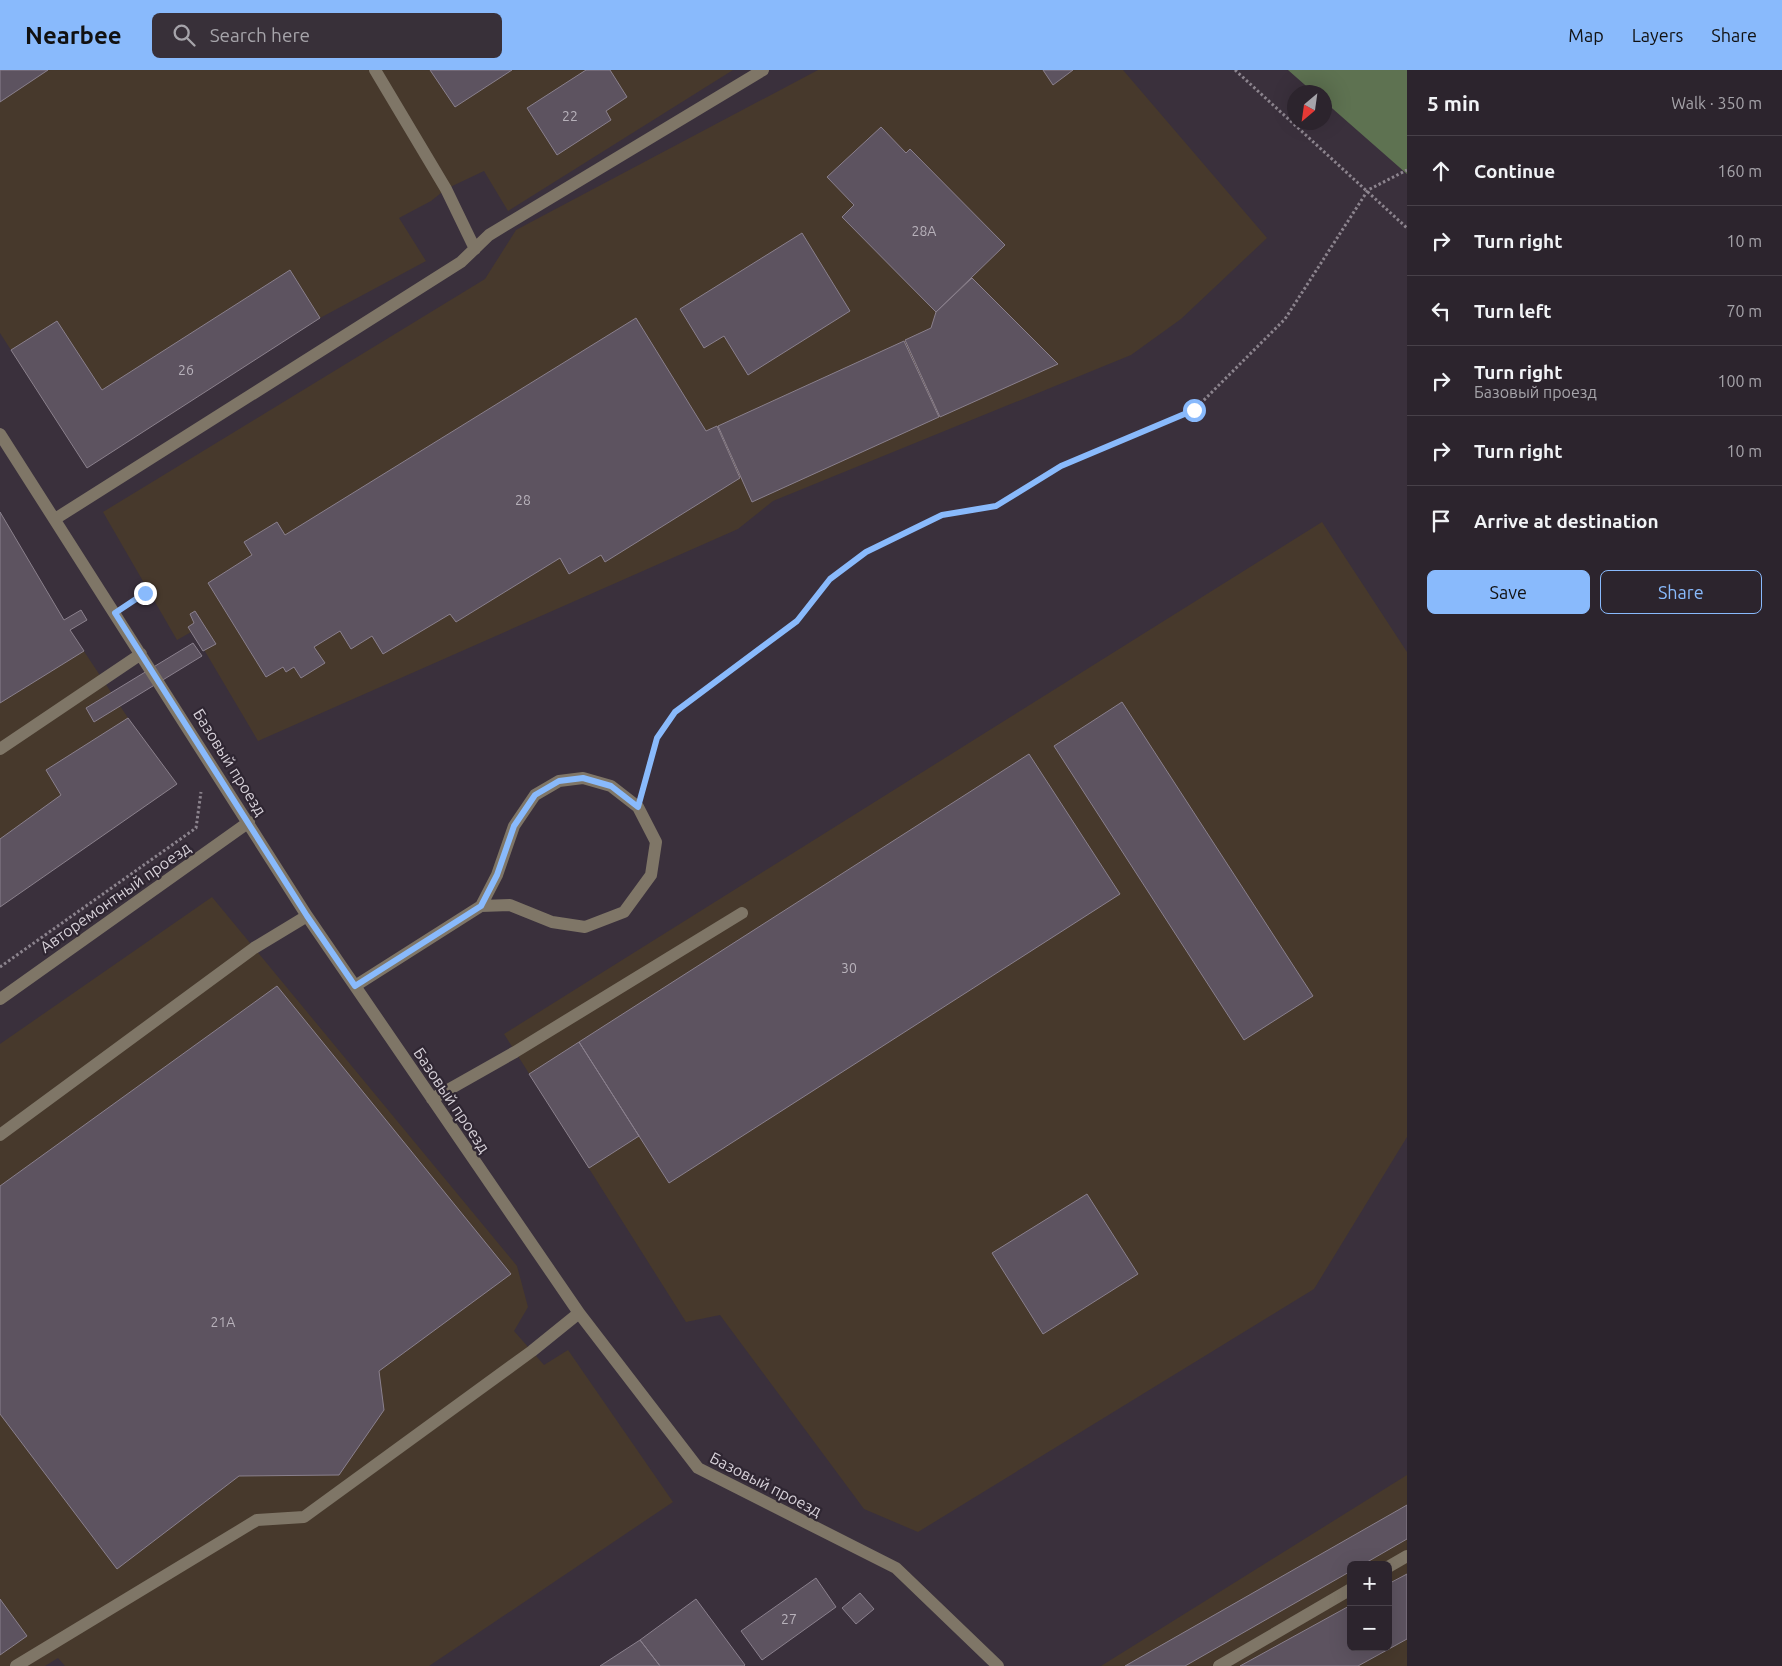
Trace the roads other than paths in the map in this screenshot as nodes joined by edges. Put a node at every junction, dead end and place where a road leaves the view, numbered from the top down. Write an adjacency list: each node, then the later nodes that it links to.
1 (375, 70): 3 (street)
2 (763, 70): 3 (street)
3 (475, 249): 5 (street)
4 (0, 434): 5 (street, Базовый проезд)
5 (55, 519): 6 (street, Базовый проезд)
6 (141, 654): 7 (street); 8 (street, Базовый проезд)
7 (0, 749)
8 (248, 822): 11 (street, Базовый проезд); 13 (street, Авторемонтный проезд)
9 (481, 906): 9 (street); 12 (street)
10 (742, 913): 14 (street)
11 (307, 916): 12 (street, Базовый проезд); 15 (street)
12 (355, 986): 14 (street, Базовый проезд)
13 (0, 999)
14 (432, 1100): 16 (street, Базовый проезд)
15 (0, 1135)
16 (579, 1314): 20 (street); 21 (street, Базовый проезд)
17 (1407, 1556): 18 (street)
18 (1392, 1565)
19 (1347, 1591): 22 (street)
20 (16, 1666)
21 (998, 1666)
22 (1219, 1666)

